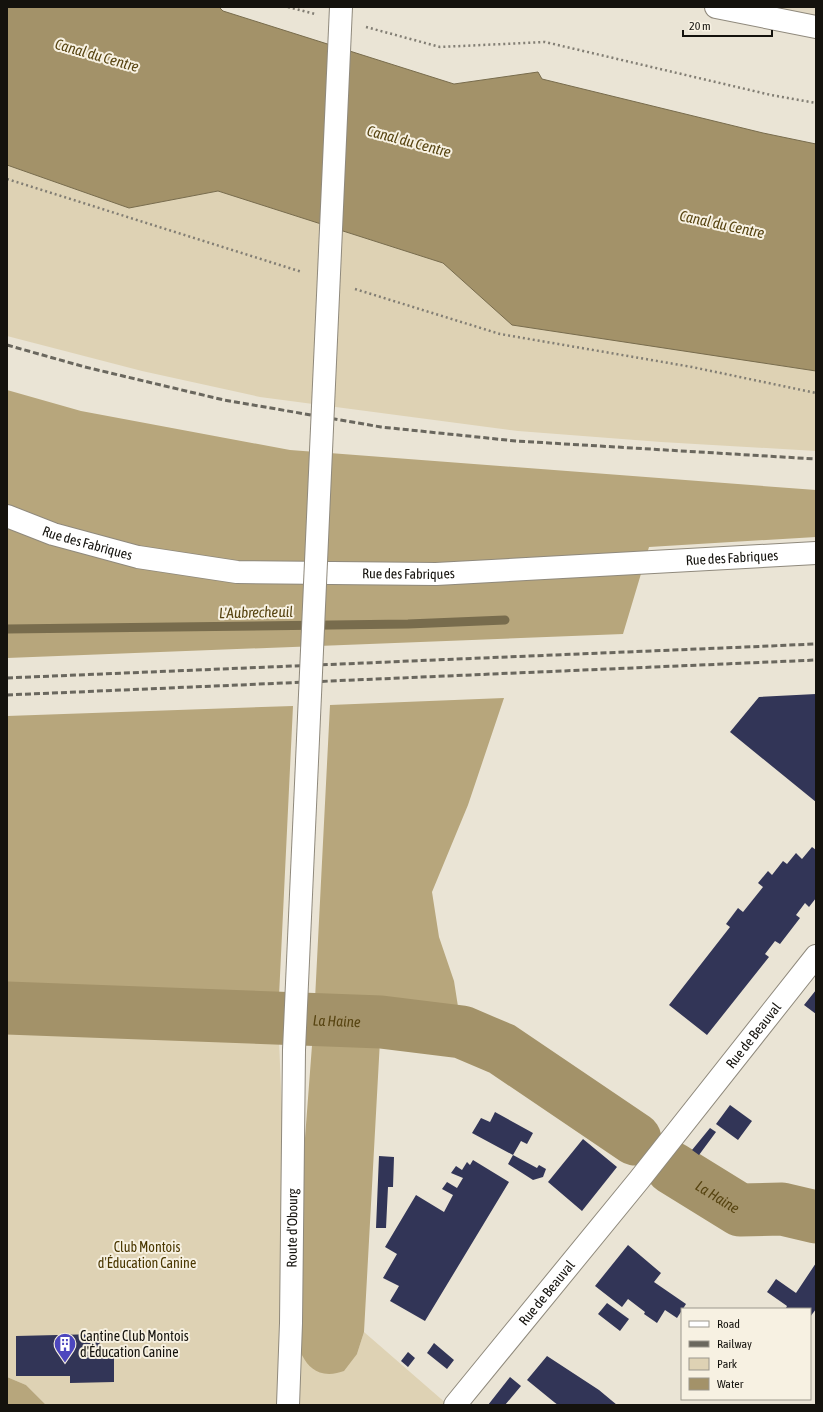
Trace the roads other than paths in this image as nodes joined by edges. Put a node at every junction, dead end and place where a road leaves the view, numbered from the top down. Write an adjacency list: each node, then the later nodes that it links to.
1 (341, 7): 7 (main road, Route d'Obourg, bridge)
2 (716, 7): 3 (main road)
3 (816, 27)
4 (7, 516): 5 (main road, Rue des Fabriques)
5 (816, 553)
6 (816, 956): 8 (main road, Rue de Beauval)
7 (288, 1405)
8 (455, 1405)

